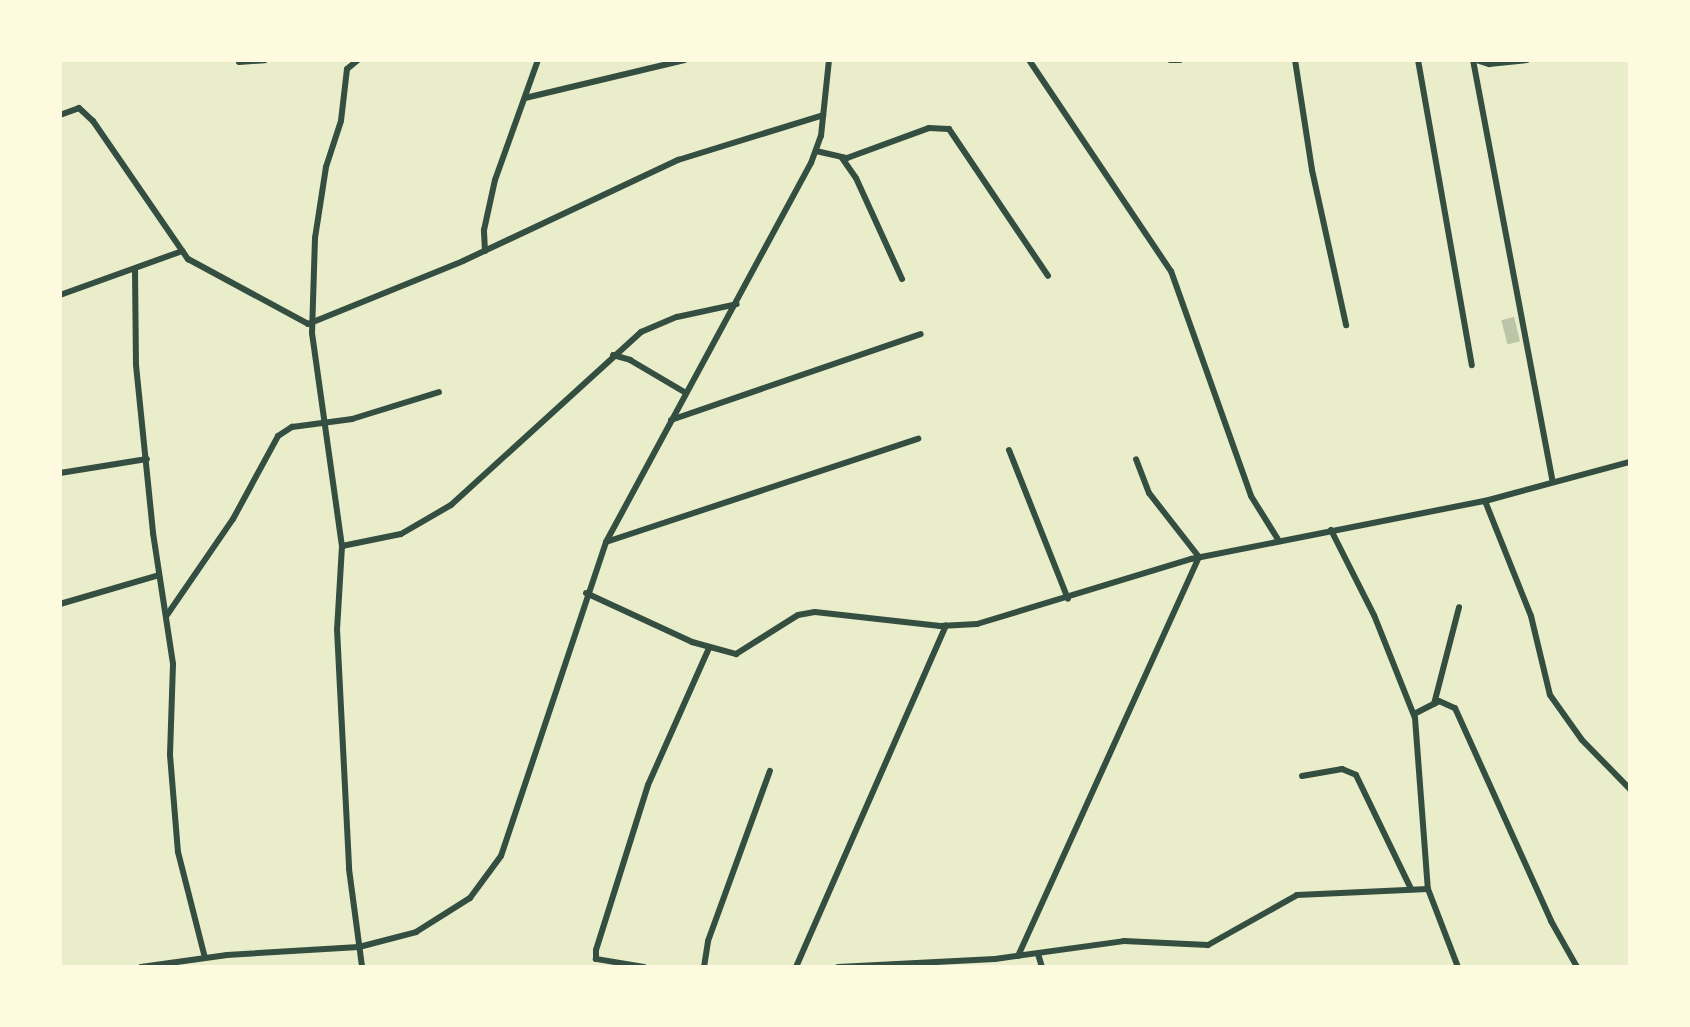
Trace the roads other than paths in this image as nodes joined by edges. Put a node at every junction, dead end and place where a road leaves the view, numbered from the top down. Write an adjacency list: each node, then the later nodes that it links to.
1 (265, 60): 13 (street)
2 (358, 60): 26 (street)
3 (538, 60): 14 (street)
4 (685, 60): 14 (street)
5 (829, 60): 16 (street)
6 (1029, 60): 44 (street)
7 (1170, 60): 8 (street)
8 (1180, 60)
9 (1295, 60): 27 (street)
10 (1418, 60): 30 (street)
11 (1474, 60): 12 (street); 41 (street)
12 (1527, 60)
13 (239, 62)
14 (525, 98): 20 (street)
15 (60, 115): 19 (street)
16 (823, 115): 17 (street); 20 (street)
17 (816, 151): 18 (street); 25 (street)
18 (842, 158): 22 (street); 23 (street)
19 (182, 251): 21 (street); 26 (street)
20 (485, 251): 26 (street)
21 (135, 270): 24 (street); 37 (street)
22 (1048, 276)
23 (902, 279)
24 (60, 295)
25 (737, 304): 29 (street); 32 (street)
26 (312, 323): 34 (street)
27 (1346, 325)
28 (921, 334): 33 (street)
29 (613, 355): 32 (street); 46 (street)
30 (1472, 365)
31 (439, 392): 34 (street)
32 (686, 393): 33 (street)
33 (671, 420): 45 (street)
34 (327, 423): 46 (street); 53 (street)
35 (918, 439): 45 (street)
36 (1009, 450): 50 (street)
37 (147, 459): 40 (street); 48 (street)
38 (1136, 459): 47 (street)
39 (1630, 462): 41 (street)
40 (60, 473)
41 (1552, 480): 42 (street)
42 (1485, 501): 43 (street); 60 (street)
43 (1331, 530): 44 (street); 57 (street)
44 (1279, 541): 47 (street)
45 (606, 542): 49 (street)
46 (342, 546): 63 (street)
47 (1199, 557): 50 (street); 65 (street)
48 (159, 575): 51 (street); 53 (street)
49 (586, 593): 55 (street); 63 (street)
50 (1068, 599): 54 (street)
51 (60, 604)
52 (1459, 607): 56 (street)
53 (167, 615): 66 (street)
54 (946, 626): 55 (street); 71 (street)
55 (709, 648): 69 (street)
56 (1434, 704): 57 (street); 75 (street)
57 (1414, 714): 62 (street)
58 (770, 771): 70 (street)
59 (1302, 776): 61 (street)
60 (1630, 789)
61 (1411, 889): 62 (street); 64 (street)
62 (1428, 889): 74 (street)
63 (359, 947): 66 (street); 68 (street)
64 (1038, 954): 65 (street); 73 (street)
65 (1018, 956): 72 (street)
66 (205, 958): 67 (street)
67 (141, 967)
68 (362, 967)
69 (644, 967)
70 (704, 967)
71 (796, 967)
72 (838, 967)
73 (1042, 967)
74 (1458, 967)
75 (1577, 967)

